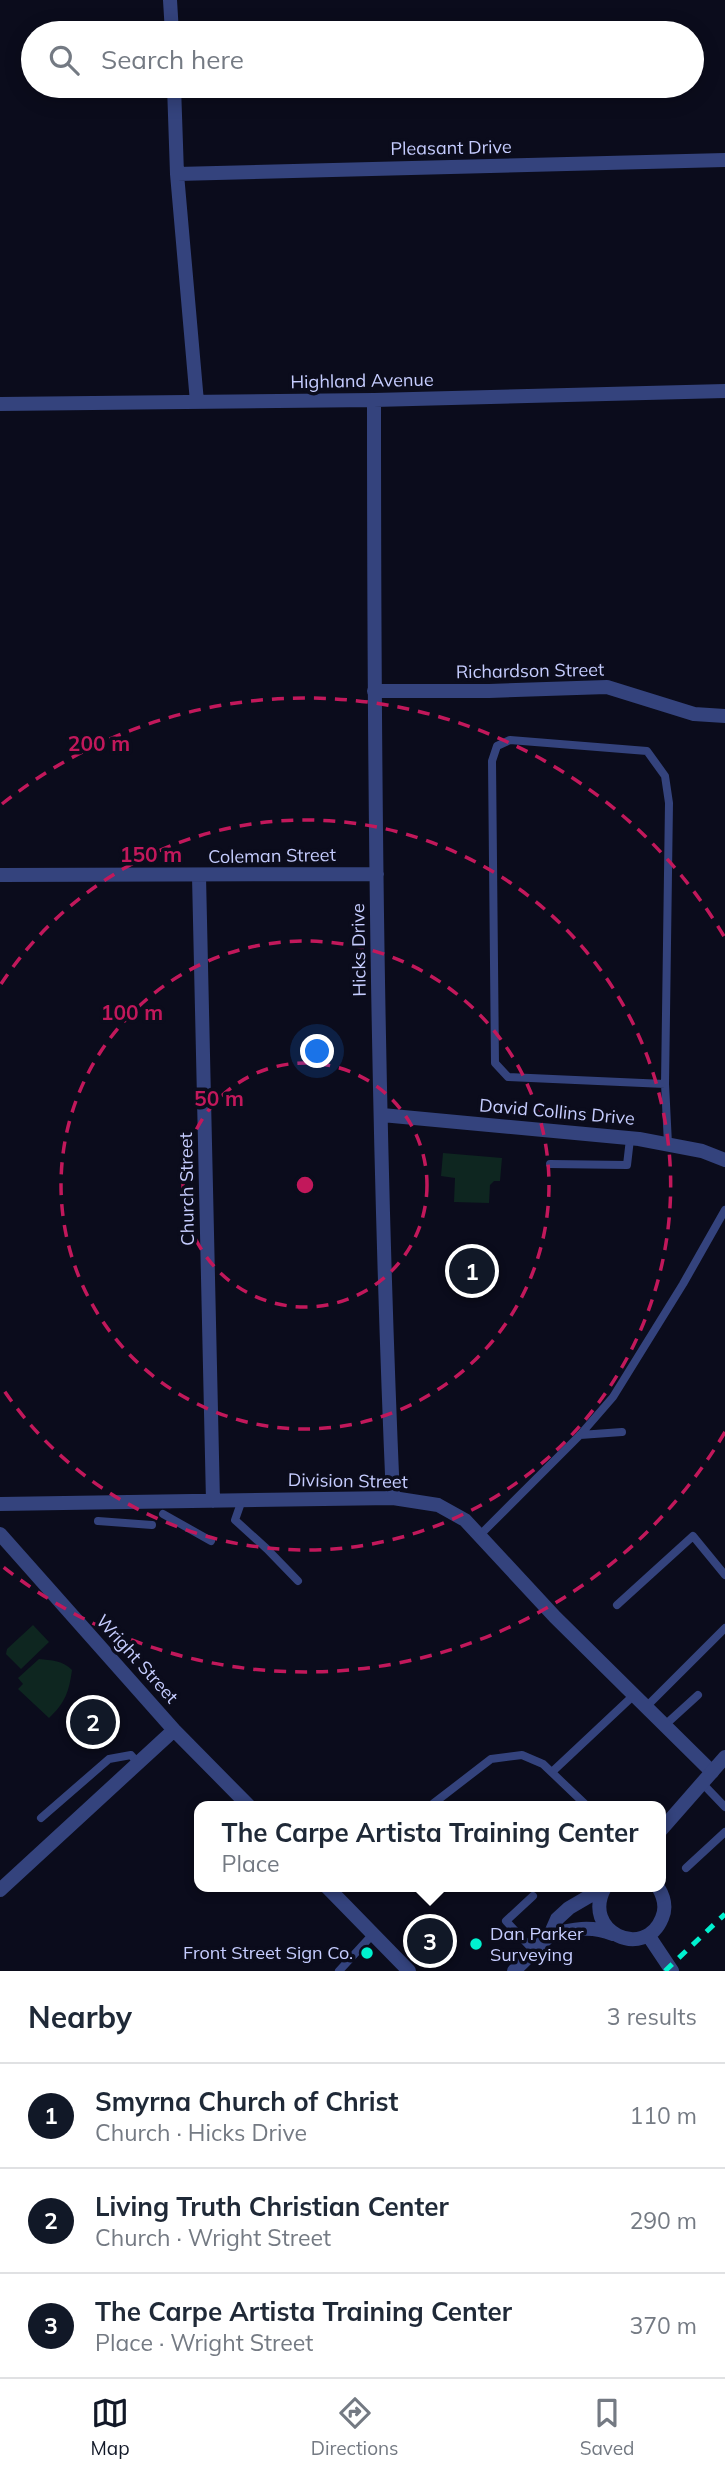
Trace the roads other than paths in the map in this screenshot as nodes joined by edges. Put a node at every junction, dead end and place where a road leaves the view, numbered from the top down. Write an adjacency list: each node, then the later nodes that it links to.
1 (170, 0): 2 (street)
2 (171, 21)
3 (174, 98): 5 (street)
4 (725, 160): 5 (street, Pleasant Drive)
5 (177, 174): 8 (street)
6 (725, 391): 7 (street, Highland Avenue)
7 (374, 400): 8 (street, Highland Avenue); 10 (street, Hicks Drive)
8 (197, 402): 9 (street, Highland Avenue)
9 (0, 404)
10 (374, 691): 11 (street, Richardson Street); 12 (street, Hicks Drive)
11 (725, 716)
12 (377, 874): 14 (street, Coleman Street); 16 (street, Hicks Drive)
13 (0, 875): 14 (street, Coleman Street)
14 (199, 876): 26 (street, Church Street)
15 (665, 1084): 15 (lane); 18 (lane)
16 (382, 1115): 17 (street, David Collins Drive); 24 (street, Hicks Drive)
17 (630, 1139): 18 (street, David Collins Drive); 20 (lane)
18 (668, 1144): 19 (street, David Collins Drive)
19 (725, 1160)
20 (550, 1164)
21 (725, 1210): 23 (lane)
22 (622, 1432): 23 (lane)
23 (580, 1435): 32 (lane)
24 (393, 1498): 25 (street, Division Street); 32 (street, Division Street)
25 (242, 1500): 26 (street, Division Street); 35 (lane)
26 (213, 1501): 27 (street, Division Street)
27 (0, 1504)
28 (163, 1514): 33 (lane)
29 (98, 1521): 30 (lane)
30 (152, 1525)
31 (0, 1534): 42 (street, Wright Street)
32 (480, 1535): 38 (street, Division Street)
33 (211, 1541)
34 (725, 1575): 36 (lane)
35 (298, 1581)
36 (617, 1605)
37 (725, 1628): 40 (lane)
38 (634, 1695): 40 (street, Division Street); 45 (lane)
39 (698, 1695): 41 (lane)
40 (646, 1707): 41 (street, Division Street)
41 (664, 1725): 44 (street, Division Street)
42 (174, 1730): 43 (street); 46 (street, Wright Street)
43 (137, 1762): 50 (lane); 54 (street)
44 (716, 1770): 49 (lane); 51 (street)
45 (552, 1772): 47 (lane); 48 (lane)
46 (244, 1801)
47 (436, 1801)
48 (582, 1801)
49 (725, 1807)
50 (41, 1818)
51 (666, 1823)
52 (725, 1832): 53 (lane)
53 (686, 1868)
54 (0, 1890)
55 (335, 1892): 60 (street)
56 (596, 1892): 62 (street)
57 (603, 1892): 61 (street)
58 (660, 1892): 63 (street)
59 (533, 1896): 64 (lane)
60 (373, 1934): 65 (lane); 66 (street)
61 (613, 1934): 62 (street); 63 (street)
62 (550, 1935): 64 (street)
63 (648, 1935): 68 (street)
64 (534, 1951): 67 (street)
65 (339, 1971)
66 (409, 1971)
67 (514, 1971)
68 (672, 1971)

